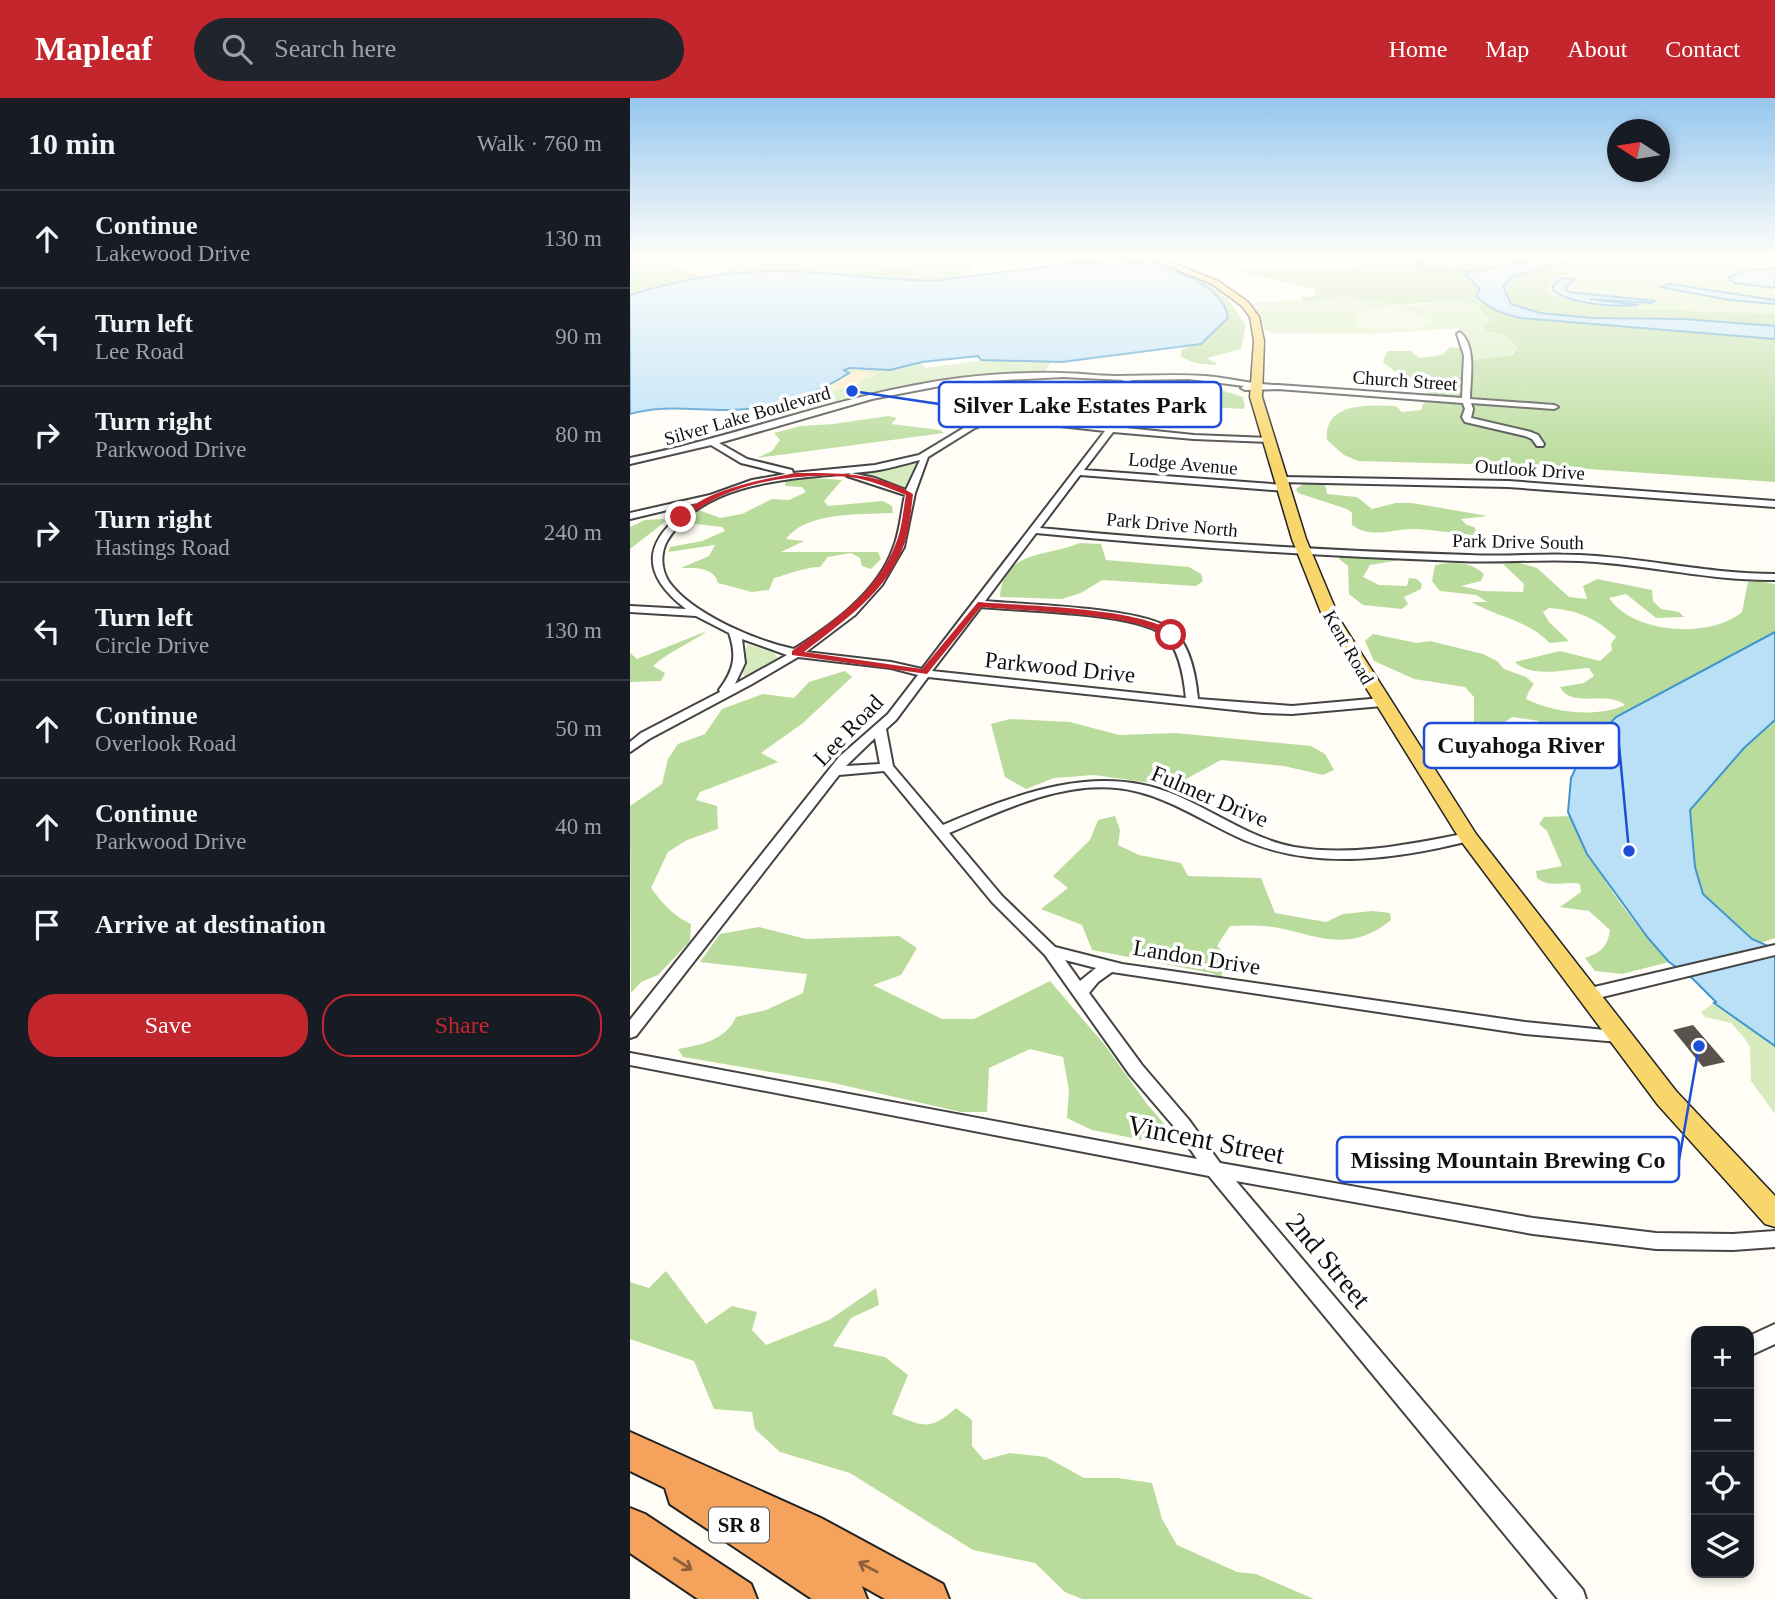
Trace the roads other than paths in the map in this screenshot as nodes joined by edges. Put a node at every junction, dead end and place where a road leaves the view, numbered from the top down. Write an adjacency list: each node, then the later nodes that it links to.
1 (1256, 326): 5 (main road, Kent Road)
2 (1460, 334): 6 (street)
3 (963, 380): 4 (street, Silver Lake Boulevard); 8 (street); 11 (street, Silver Lake Boulevard)
4 (1126, 381): 5 (street, Silver Lake Boulevard); 8 (street); 9 (street, Lee Road)
5 (1254, 386): 6 (street, Church Street); 10 (main road, Kent Road)
6 (1467, 400): 7 (street, Church Street); 12 (street)
7 (1554, 407)
8 (1007, 411): 9 (street); 13 (street)
9 (1110, 430): 10 (street); 16 (street, Lee Road)
10 (1269, 440): 18 (main road, Kent Road)
11 (713, 443): 14 (street, Silver Lake Boulevard); 15 (street)
12 (1539, 444)
13 (922, 457): 17 (street); 20 (street)
14 (630, 461)
15 (744, 461): 17 (street); 19 (street)
16 (1079, 472): 18 (street, Lodge Avenue); 26 (street, Lee Road)
17 (820, 474): 19 (street); 20 (street)
18 (1283, 484): 22 (street, Outlook Drive); 27 (main road, Kent Road)
19 (739, 486): 21 (street)
20 (910, 494): 35 (street)
21 (713, 497): 23 (street); 25 (street, Parkwood Drive)
22 (1775, 504)
23 (658, 510): 24 (street); 25 (street)
24 (630, 516)
25 (681, 517): 29 (street, Parkwood Drive)
26 (1035, 530): 27 (street, Park Drive North); 30 (street, Lee Road)
27 (1305, 552): 28 (street, Park Drive South); 39 (main road, Kent Road)
28 (1775, 577)
29 (676, 597): 32 (street); 33 (street, Parkwood Drive)
30 (978, 604): 36 (street, Lee Road); 38 (street)
31 (630, 609): 32 (street)
32 (653, 610): 33 (street)
33 (695, 613): 34 (street, Parkwood Drive)
34 (734, 633): 35 (street, Parkwood Drive); 37 (street)
35 (796, 653): 36 (street, Parkwood Drive); 37 (street)
36 (924, 672): 38 (street, Parkwood Drive); 40 (street, Lee Road)
37 (719, 696): 42 (street)
38 (1192, 701): 39 (street, Parkwood Drive)
39 (1382, 702): 47 (main road, Kent Road)
40 (880, 730): 44 (street); 45 (street, Lee Road)
41 (630, 736): 42 (street)
42 (645, 736): 43 (street)
43 (630, 748)
44 (887, 767): 45 (street); 46 (street)
45 (835, 771): 53 (street, Lee Road)
46 (941, 831): 47 (street, Fulmer Drive); 49 (street)
47 (1468, 837): 52 (main road, Kent Road)
48 (1775, 950): 52 (street)
49 (1049, 951): 50 (street, Landon Drive); 51 (street, 2nd Street)
50 (1109, 966): 51 (street); 54 (street, Landon Drive)
51 (1080, 993): 56 (street, 2nd Street)
52 (1590, 994): 54 (main road, Kent Road)
53 (630, 1032)
54 (1619, 1036): 57 (main road, Kent Road)
55 (630, 1059): 56 (street, Vincent Street)
56 (1214, 1170): 58 (street, Vincent Street); 66 (street, 2nd Street)
57 (1775, 1215)
58 (1775, 1239)
59 (1775, 1334): 60 (street)
60 (1754, 1344)
61 (630, 1453): 64 (highway, SR 8); 65 (highway, one-way to 61)
62 (630, 1529): 63 (highway, SR 8, one-way to 63)
63 (736, 1599)
64 (846, 1599)
65 (928, 1599)
66 (1574, 1599)

